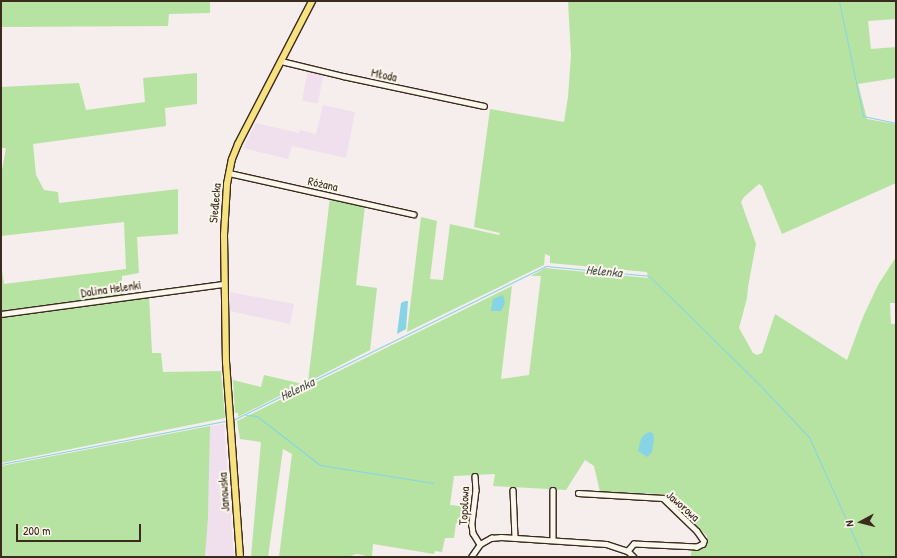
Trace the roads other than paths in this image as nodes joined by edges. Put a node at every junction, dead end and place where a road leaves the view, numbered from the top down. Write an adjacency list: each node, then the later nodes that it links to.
1 (312, 1): 2 (main road, Siedlecka)
2 (281, 61): 3 (street, Młoda); 4 (main road, Siedlecka)
3 (484, 106)
4 (229, 173): 5 (street, Różana); 6 (main road, Siedlecka)
5 (413, 214)
6 (224, 284): 7 (street, Dolina Helenki); 8 (main road, Siedlecka)
7 (1, 314)
8 (230, 426): 17 (main road, Janowska)
9 (475, 476): 15 (street, Topolowa)
10 (513, 490): 13 (street)
11 (553, 490): 14 (street)
12 (578, 493): 16 (street, Jaworowa)
13 (515, 538): 14 (street); 15 (street)
14 (553, 540): 16 (street)
15 (480, 544): 18 (street)
16 (628, 551): 19 (street)
17 (240, 557)
18 (471, 557)
19 (634, 557)

